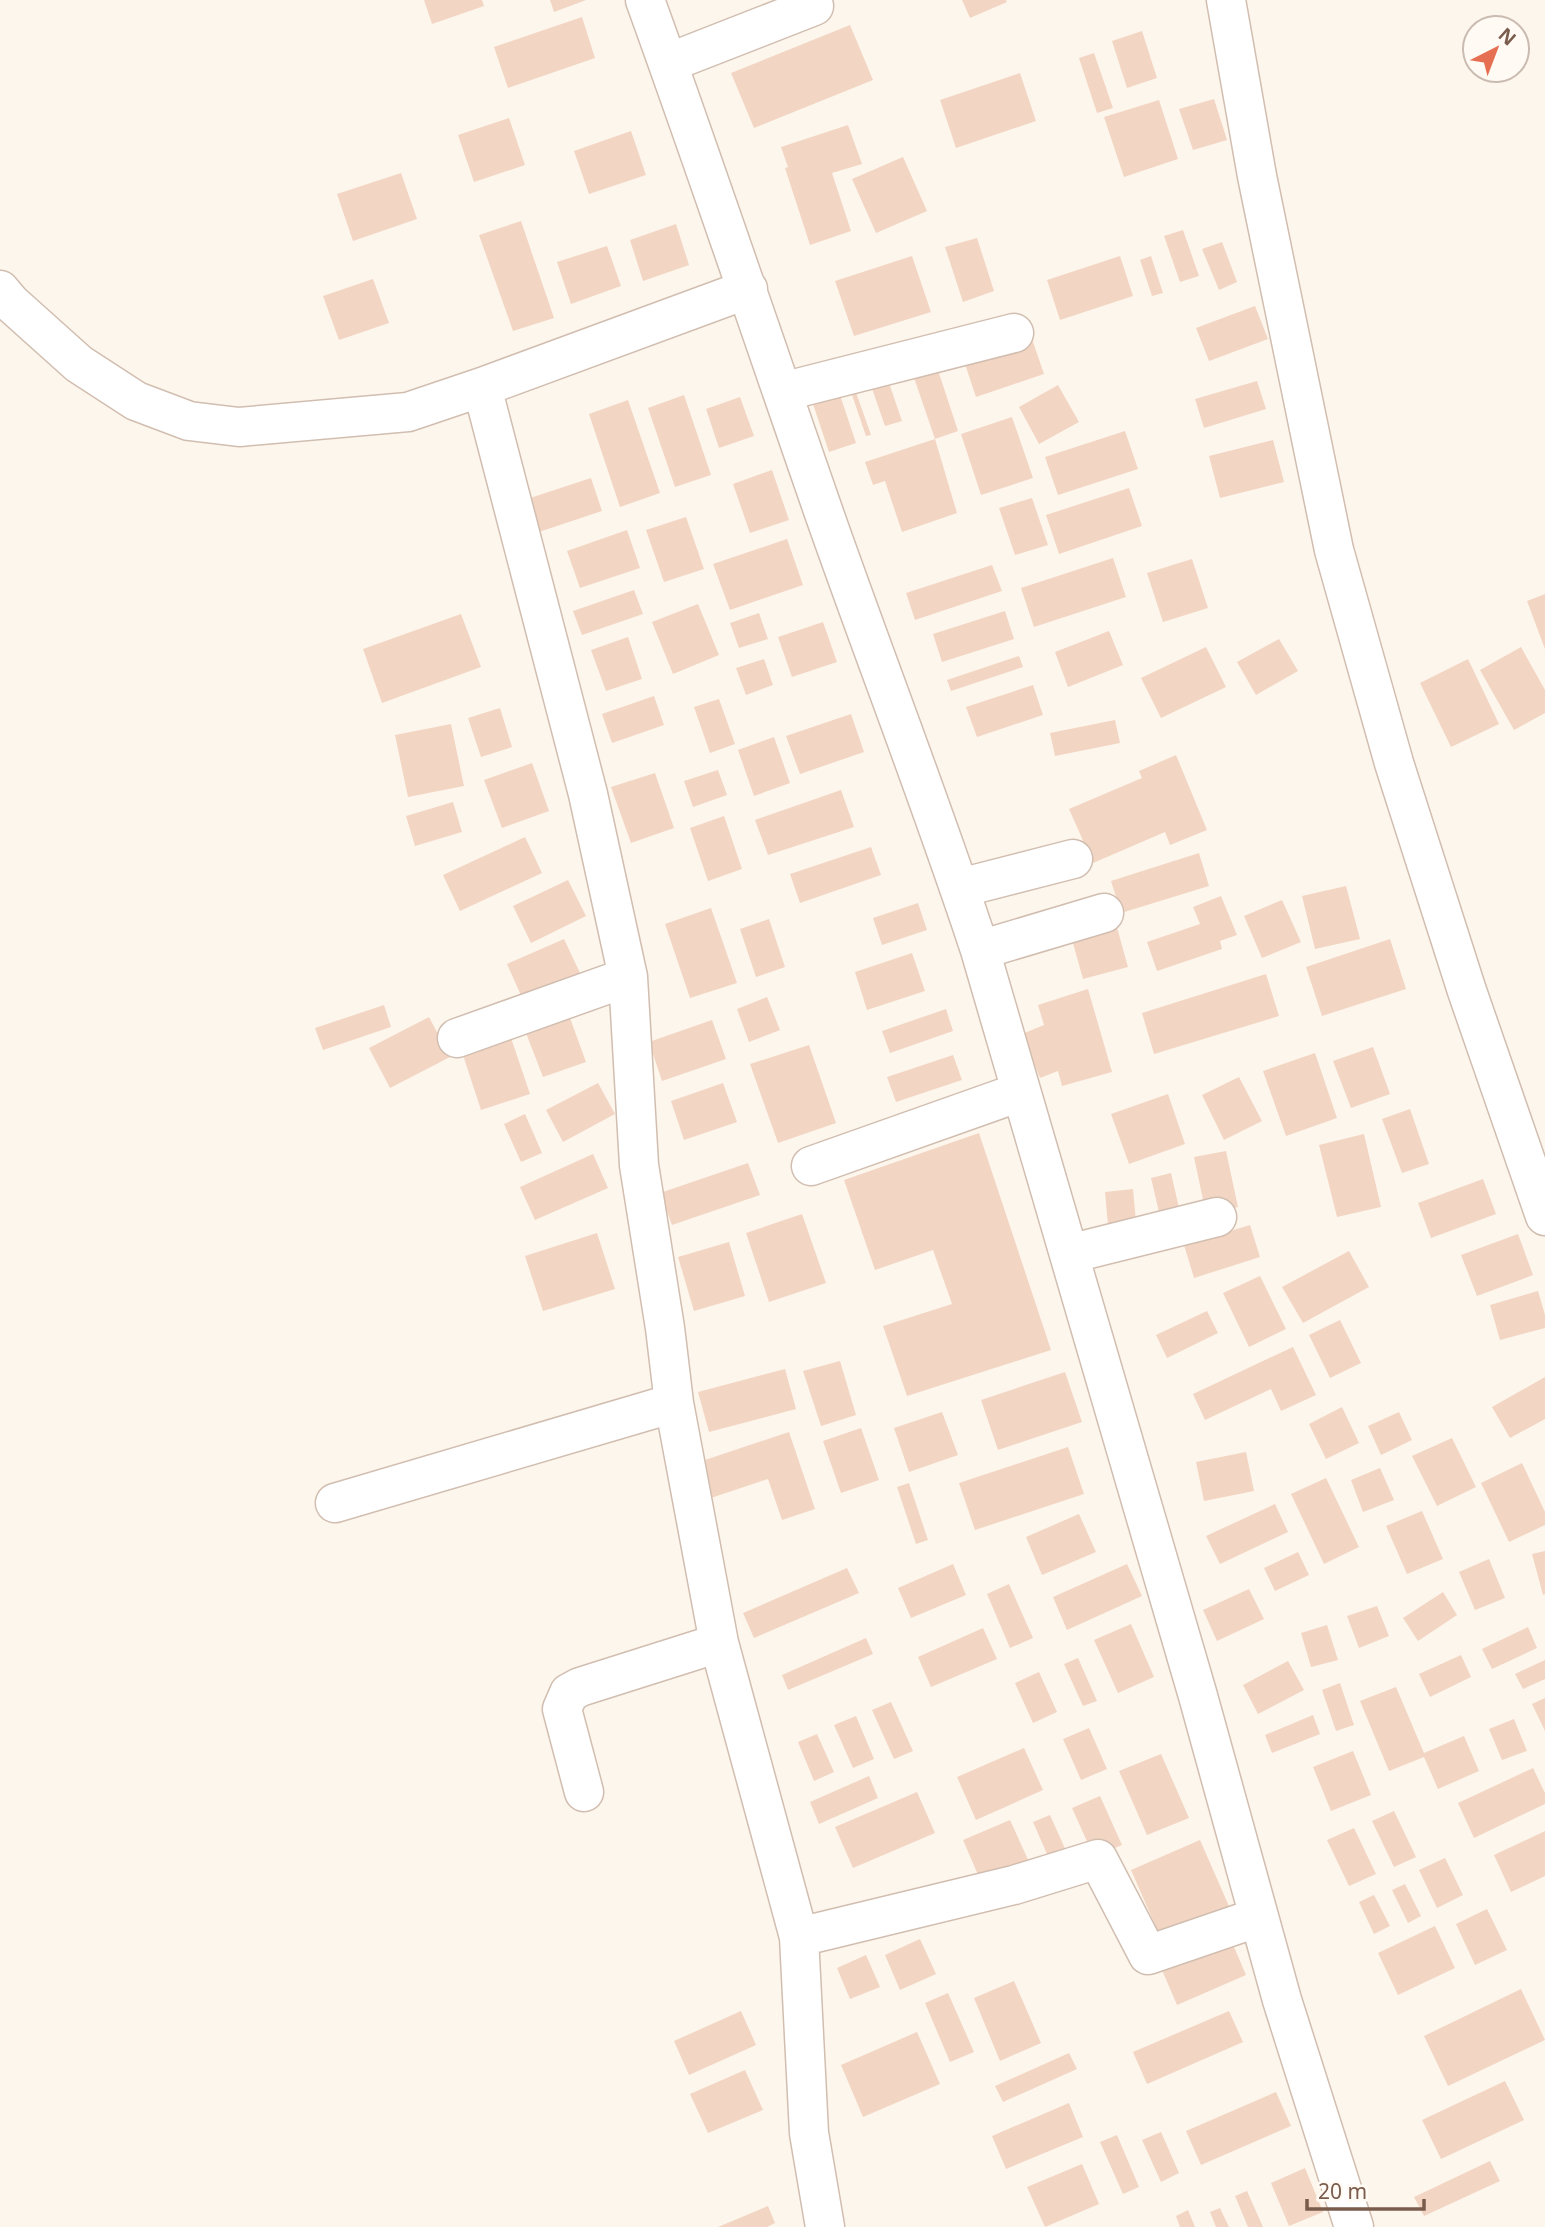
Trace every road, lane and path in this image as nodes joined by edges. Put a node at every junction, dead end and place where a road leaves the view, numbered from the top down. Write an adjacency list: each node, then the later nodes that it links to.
1 (645, 0): 4 (street)
2 (1226, 0): 18 (street)
3 (814, 6): 4 (street)
4 (668, 63): 5 (street)
5 (748, 289): 8 (street); 9 (street)
6 (0, 290): 8 (street)
7 (1013, 333): 9 (street)
8 (482, 387): 14 (street)
9 (782, 392): 11 (street)
10 (1073, 859): 11 (street)
11 (960, 887): 13 (street)
12 (1104, 913): 13 (street)
13 (980, 950): 16 (street)
14 (628, 978): 15 (street); 21 (street)
15 (457, 1038)
16 (1020, 1092): 17 (street); 20 (street)
17 (811, 1166)
18 (1545, 1216)
19 (1217, 1217): 20 (street)
20 (1069, 1254): 25 (street)
21 (674, 1404): 22 (street); 23 (street)
22 (335, 1503)
23 (719, 1643): 24 (street); 26 (street)
24 (584, 1792)
25 (1259, 1917): 26 (street); 27 (street)
26 (799, 1937): 28 (street)
27 (1345, 2223)
28 (825, 2227)

